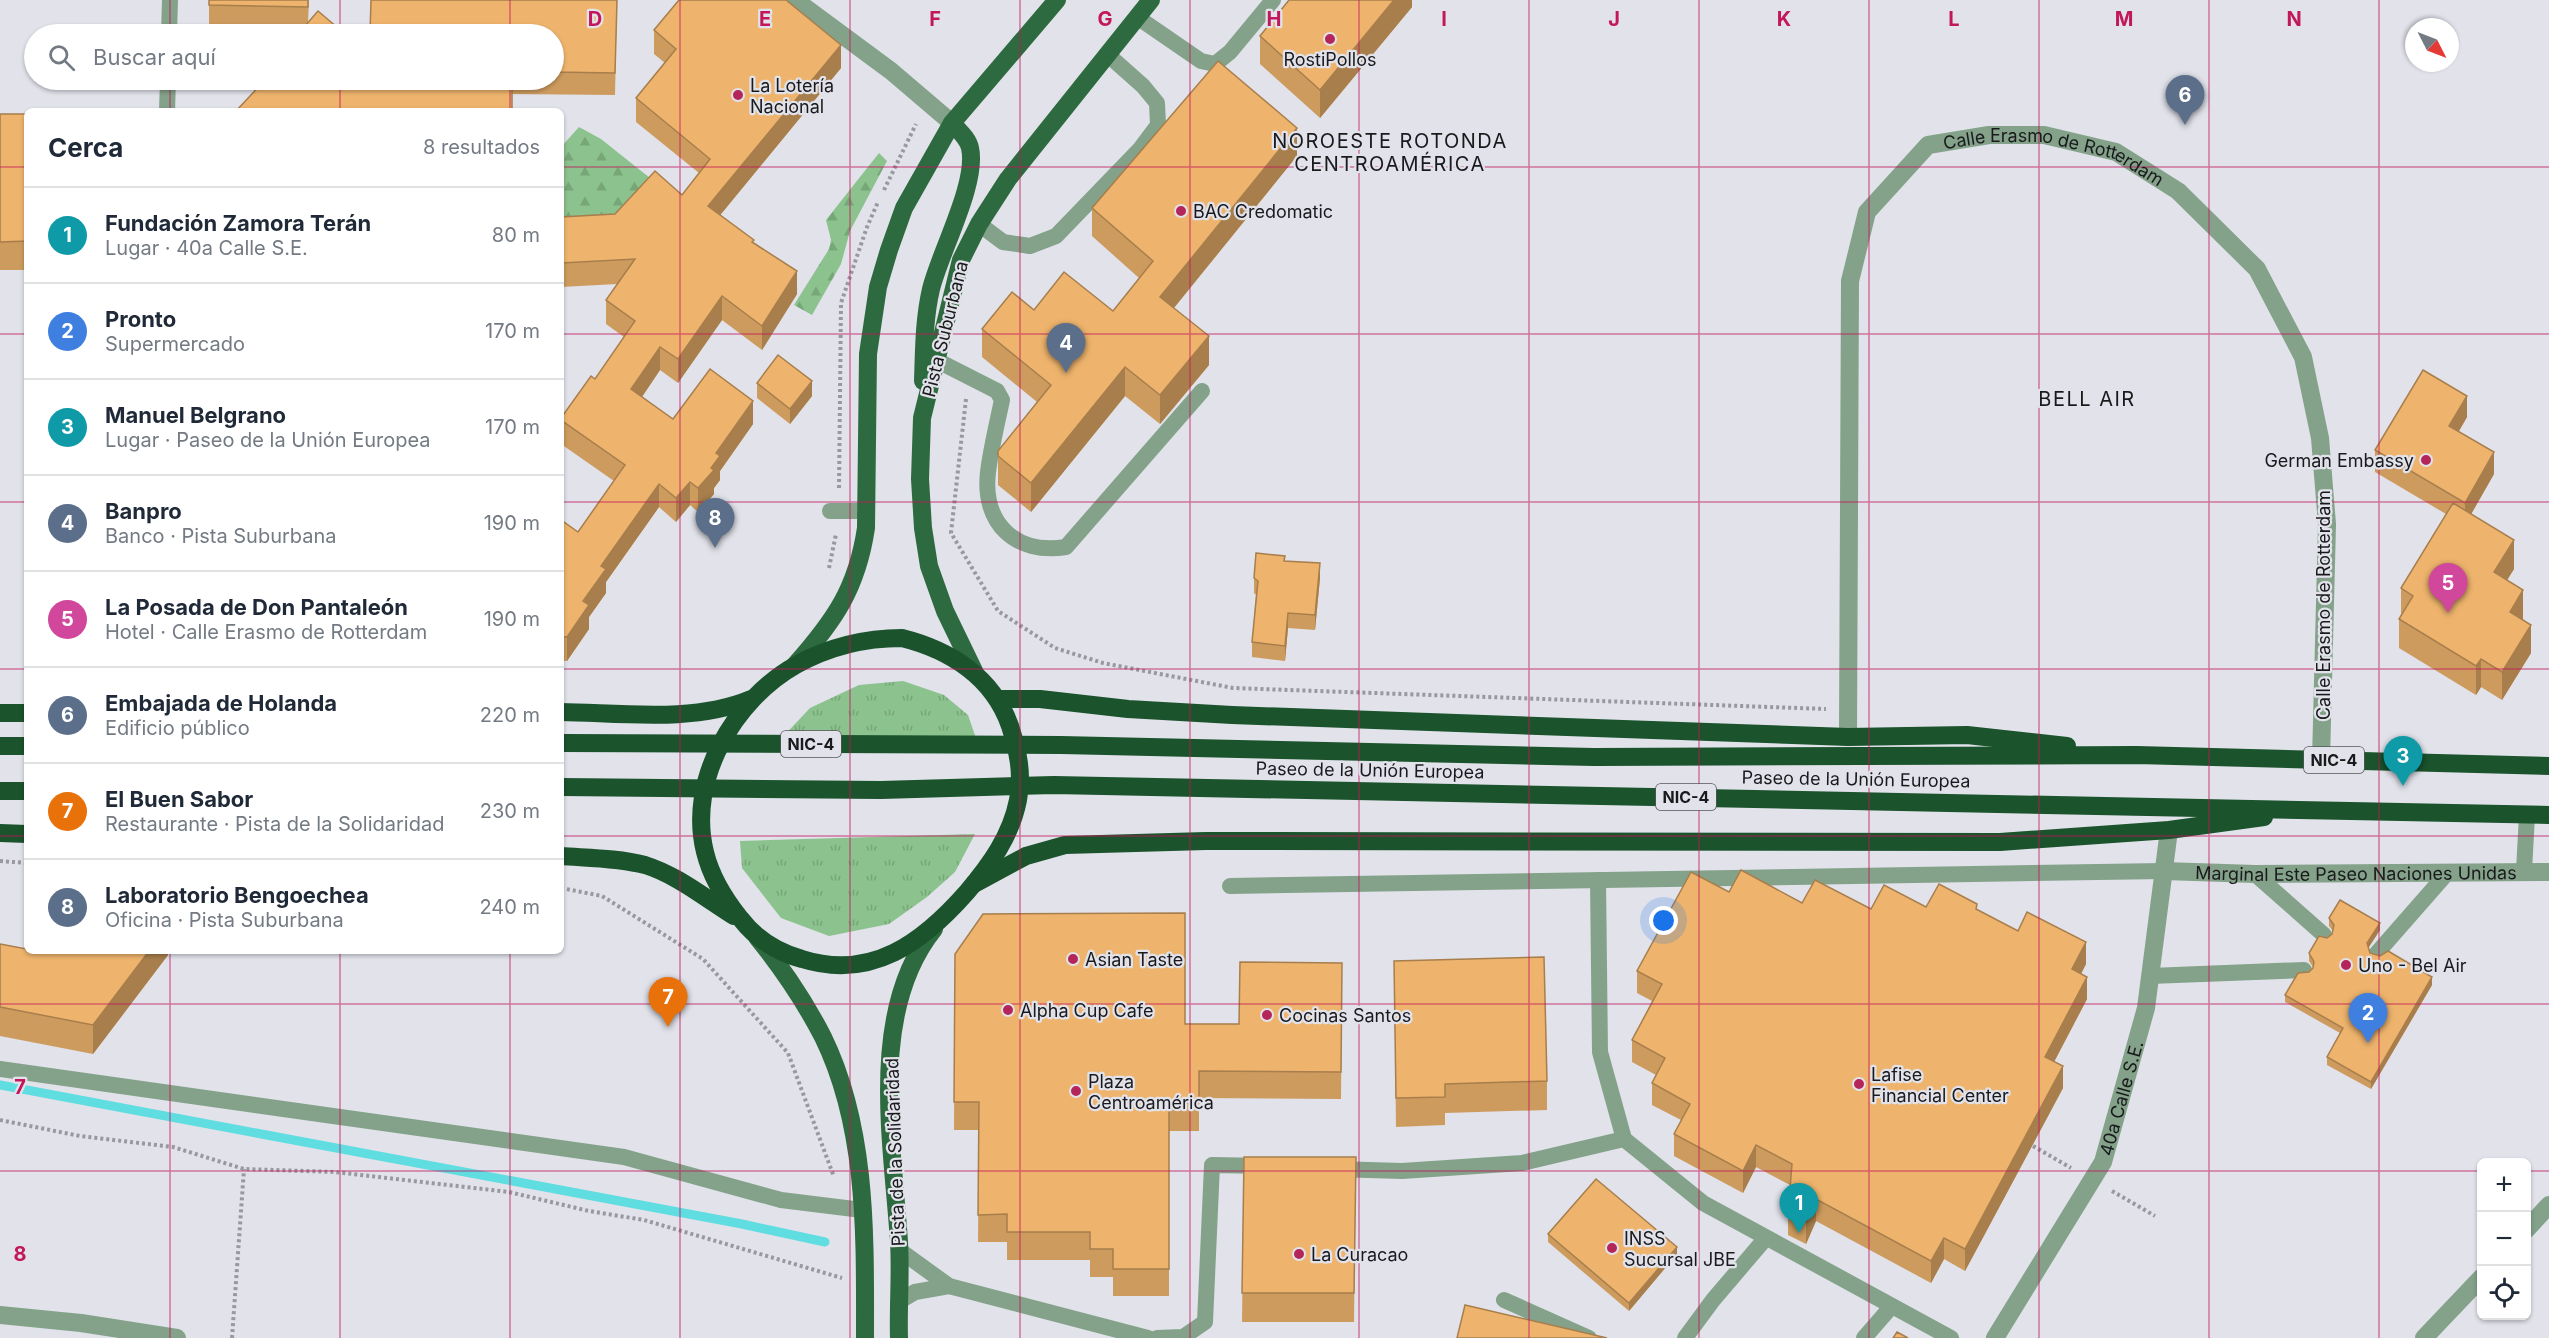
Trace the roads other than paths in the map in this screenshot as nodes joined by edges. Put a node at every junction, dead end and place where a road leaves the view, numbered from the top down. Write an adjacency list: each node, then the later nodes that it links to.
1 (170, 0): 7 (lane)
2 (795, 0): 11 (street)
3 (1057, 0): 11 (main road)
4 (1151, 0): 6 (main road, Pista Suburbana)
5 (1273, 0): 6 (lane)
6 (1137, 17): 8 (main road, Pista Suburbana)
7 (169, 24)
8 (1107, 54): 12 (main road, Pista Suburbana); 12 (lane)
9 (168, 90): 10 (lane)
10 (167, 108)
11 (952, 123): 15 (main road); 17 (main road)
12 (979, 224): 13 (main road, Pista Suburbana)
13 (936, 360): 14 (lane); 15 (main road, Pista Suburbana)
14 (1202, 391)
15 (922, 418): 19 (main road, Pista Suburbana)
16 (830, 511): 17 (lane)
17 (866, 511): 18 (main road)
18 (794, 666): 19 (highway); 20 (highway)
19 (975, 673): 21 (highway)
20 (756, 697): 23 (highway); 51 (highway)
21 (998, 699): 25 (highway, Paseo de la Unión Europea); 48 (highway)
22 (24, 712): 24 (highway)
23 (564, 712)
24 (0, 713)
25 (1848, 737): 29 (highway, Paseo de la Unión Europea); 30 (street, Calle Erasmo de Rotterdam)
26 (564, 744): 29 (highway, Paseo de la Unión Europea / NIC-4)
27 (0, 746): 28 (highway)
28 (24, 746)
29 (2137, 755): 30 (highway, Paseo de la Unión Europea / NIC-4)
30 (2321, 760): 31 (highway, Paseo de la Unión Europea / NIC-4)
31 (2549, 766)
32 (564, 788): 35 (highway, Paseo de la Unión Europea / NIC-4)
33 (0, 791): 34 (highway)
34 (24, 791)
35 (2318, 809): 36 (highway, Paseo de la Unión Europea / NIC-4); 38 (highway)
36 (2527, 815): 37 (highway, Paseo de la Unión Europea / NIC-4); 44 (lane)
37 (2549, 815)
38 (2169, 830): 42 (street, 40a Calle S.E.); 48 (highway)
39 (0, 833): 40 (highway)
40 (24, 834)
41 (564, 856): 51 (highway)
42 (2164, 871): 46 (street, Marginal Este Paseo Naciones Unidas); 47 (lane); 56 (street, 40a Calle S.E.)
43 (2448, 872): 44 (street, Marginal Este Paseo Naciones Unidas); 46 (street, Marginal Este Paseo Naciones Unidas); 54 (lane)
44 (2524, 872): 45 (street, Marginal Este Paseo Naciones Unidas)
45 (2549, 872)
46 (2255, 874): 52 (lane)
47 (1598, 880): 49 (lane); 58 (lane)
48 (974, 884): 50 (highway)
49 (1230, 886)
50 (951, 910): 53 (highway); 65 (main road, Pista de la Solidaridad)
51 (743, 922): 53 (highway)
52 (2324, 935)
53 (756, 936): 61 (main road, Pista de la Solidaridad)
54 (2377, 953)
55 (2304, 970): 56 (lane)
56 (2150, 976): 81 (street, 40a Calle S.E.)
57 (0, 1069): 61 (lane)
58 (1624, 1139): 60 (lane); 64 (lane)
59 (1283, 1167): 76 (lane)
60 (1319, 1168)
61 (862, 1210): 73 (main road, Pista de la Solidaridad)
62 (2546, 1214): 63 (street)
63 (2531, 1226)
64 (1765, 1239): 70 (lane); 78 (lane)
65 (899, 1246): 67 (lane); 69 (main road, Pista de la Solidaridad)
66 (2477, 1281): 82 (street)
67 (949, 1286): 69 (lane); 75 (lane)
68 (1504, 1300): 77 (lane)
69 (898, 1302): 74 (main road, Pista de la Solidaridad)
70 (1891, 1307): 79 (lane); 80 (lane)
71 (0, 1315): 72 (street)
72 (177, 1338)
73 (865, 1338)
74 (899, 1338)
75 (1148, 1338)
76 (1157, 1338)
77 (1589, 1338)
78 (1685, 1338)
79 (1864, 1338)
80 (1951, 1338)
81 (1995, 1338)
82 (2424, 1338)

